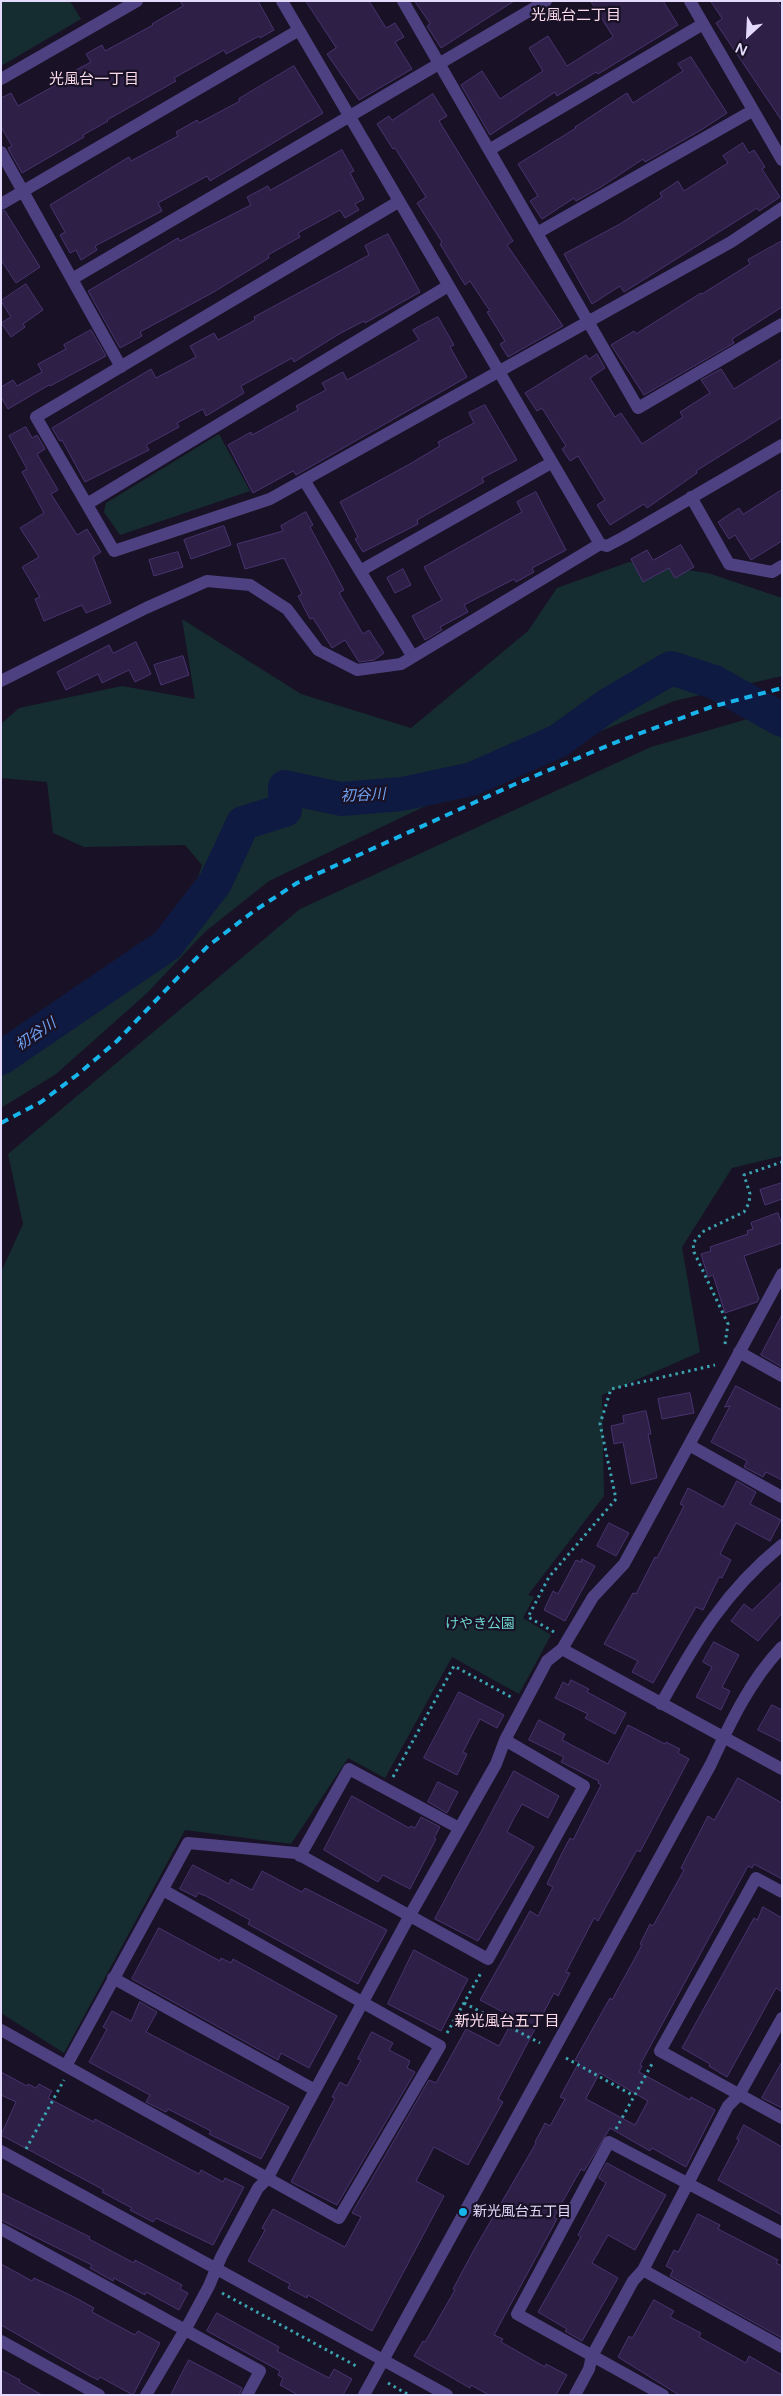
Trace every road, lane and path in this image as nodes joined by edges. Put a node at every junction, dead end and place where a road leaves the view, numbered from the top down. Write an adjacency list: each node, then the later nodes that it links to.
1 (137, 1): 9 (street)
2 (282, 1): 7 (street)
3 (403, 1): 8 (street)
4 (546, 1): 8 (street)
5 (690, 1): 6 (street)
6 (703, 24): 10 (street); 12 (street)
7 (298, 30): 11 (street); 15 (street)
8 (439, 64): 11 (street); 12 (street)
9 (1, 79)
10 (752, 112): 14 (street); 19 (street)
11 (349, 116): 16 (street); 20 (street)
12 (489, 150): 19 (street)
13 (1, 152): 15 (street)
14 (782, 160)
15 (23, 191): 17 (street); 20 (street)
16 (398, 202): 21 (street); 24 (street)
17 (1, 204)
18 (782, 208): 22 (street)
19 (537, 233): 22 (street)
20 (72, 279): 24 (street)
21 (448, 286): 25 (street); 30 (street)
22 (588, 322): 23 (street); 25 (street)
23 (782, 324)
24 (121, 367): 30 (street)
25 (498, 372): 27 (street); 28 (street)
26 (782, 445): 29 (street)
27 (551, 463): 31 (street); 33 (street)
28 (304, 480): 30 (street); 33 (street)
29 (692, 497): 31 (street); 32 (street)
30 (87, 504)
31 (600, 544): 34 (street)
32 (782, 566)
33 (360, 571): 34 (street)
34 (413, 657): 35 (street)
35 (1, 681)
36 (782, 1162): 38 (path)
37 (782, 1274): 39 (street)
38 (723, 1351)
39 (739, 1352): 41 (street); 42 (street)
40 (718, 1361): 45 (path)
41 (782, 1376)
42 (689, 1445): 43 (street); 47 (street)
43 (782, 1497)
44 (782, 1545): 49 (street)
45 (555, 1633)
46 (782, 1646): 50 (street)
47 (562, 1649): 49 (street); 51 (street)
48 (518, 1701): 53 (path)
49 (661, 1704): 50 (street)
50 (724, 1737): 52 (street); 87 (street)
51 (505, 1740): 54 (street); 59 (street)
52 (782, 1769)
53 (386, 1789): 54 (street); 55 (street)
54 (459, 1828): 58 (street)
55 (300, 1856): 56 (street); 58 (street)
56 (163, 1890): 60 (street); 62 (street)
57 (782, 1892): 67 (street)
58 (410, 1915): 59 (street); 62 (street)
59 (488, 1959): 61 (path)
60 (113, 1978): 69 (street); 70 (street)
61 (464, 2002): 65 (path); 66 (path)
62 (364, 2003): 66 (street); 70 (street)
63 (782, 2018): 71 (street)
64 (1, 2030): 69 (street)
65 (541, 2044)
66 (440, 2046): 77 (street)
67 (660, 2051): 71 (street); 72 (path)
68 (563, 2056): 72 (path)
69 (68, 2067): 76 (path); 77 (street)
70 (315, 2090): 77 (street)
71 (739, 2095): 73 (street); 78 (street)
72 (634, 2096): 74 (path)
73 (782, 2118)
74 (609, 2142): 78 (street); 86 (street)
75 (1, 2151): 76 (street)
76 (19, 2161): 81 (street)
77 (267, 2179): 81 (street)
78 (687, 2181): 80 (street); 82 (street)
79 (1, 2229): 83 (street)
80 (782, 2233)
81 (218, 2268): 83 (street); 87 (street)
82 (643, 2270): 85 (street); 86 (street)
83 (185, 2330): 90 (street); 91 (street)
84 (1, 2341): 89 (street)
85 (782, 2347)
86 (592, 2356): 95 (street); 96 (street)
87 (384, 2360): 92 (street); 94 (street)
88 (388, 2383): 93 (path)
89 (99, 2395)
90 (146, 2395)
91 (247, 2395)
92 (364, 2395)
93 (409, 2395)
94 (448, 2395)
95 (575, 2395)
96 (663, 2395)

